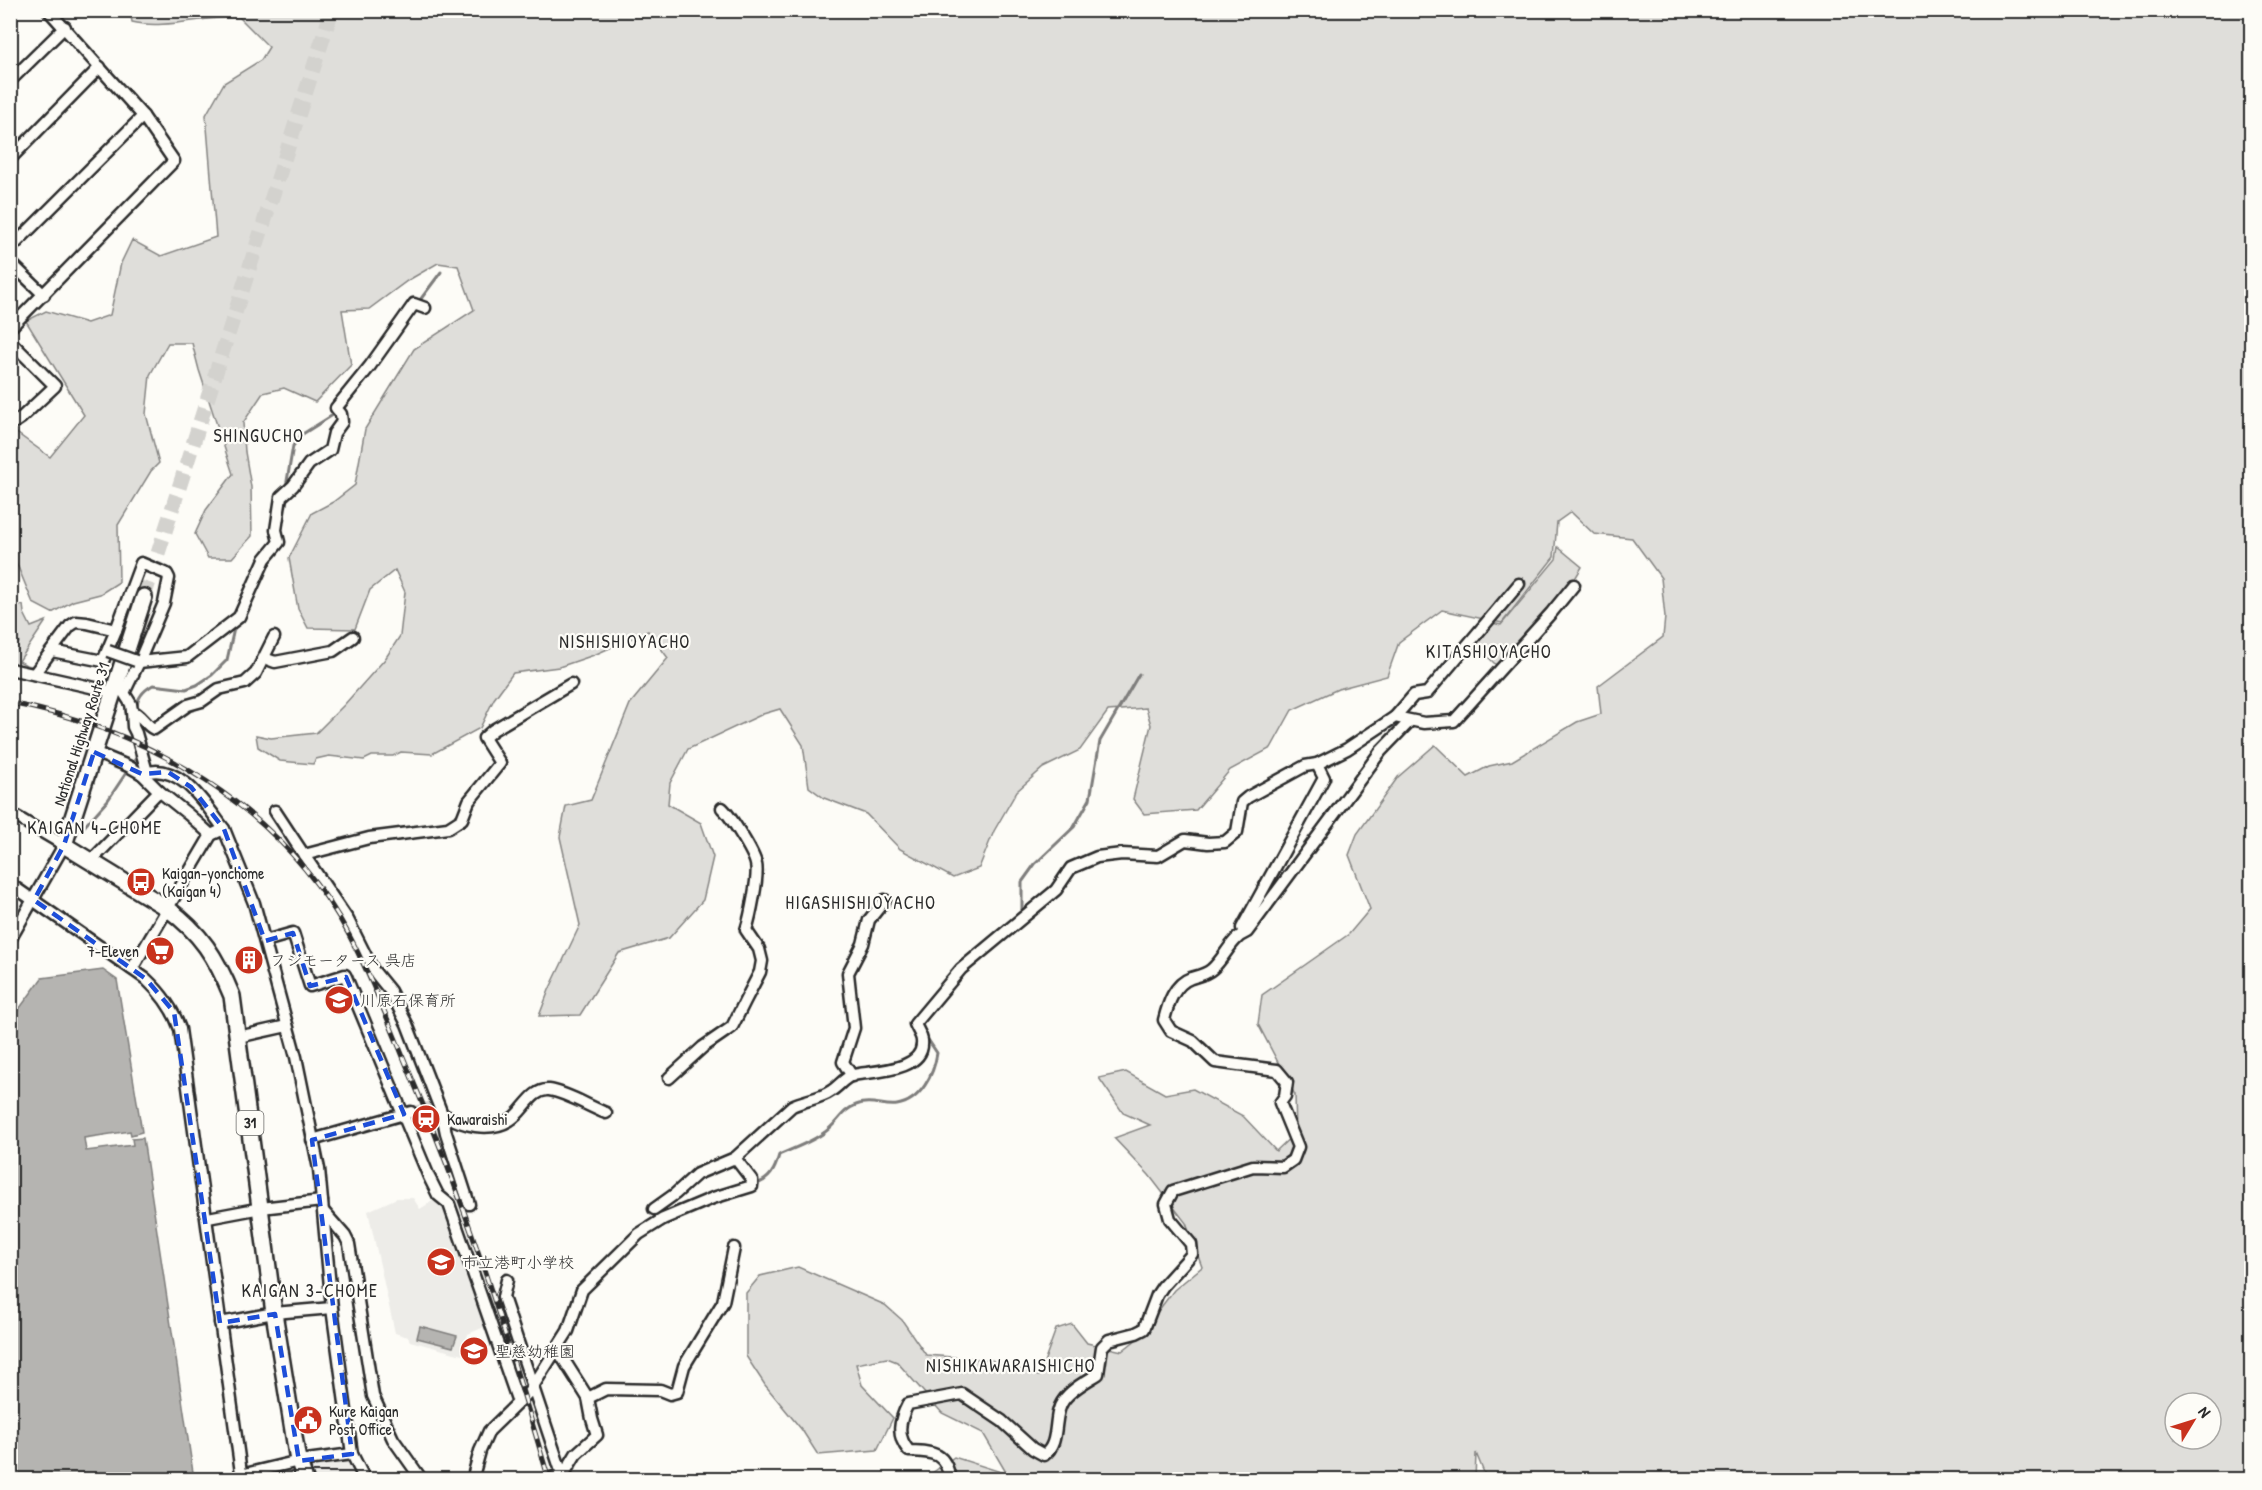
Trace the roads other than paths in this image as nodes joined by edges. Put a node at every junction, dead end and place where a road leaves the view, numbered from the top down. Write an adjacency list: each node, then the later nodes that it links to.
1 (48, 10): 2 (street)
2 (65, 27): 3 (street); 4 (street)
3 (100, 67): 5 (street); 6 (street)
4 (10, 81)
5 (143, 116): 7 (street); 9 (street)
6 (10, 159)
7 (10, 249)
8 (10, 262): 9 (street)
9 (44, 295): 11 (street)
10 (421, 306): 23 (street)
11 (10, 328)
12 (10, 341): 13 (street)
13 (10, 420)
14 (1519, 584): 29 (street)
15 (1574, 585): 30 (street)
16 (144, 597): 27 (highway, National Highway Route 31)
17 (116, 630): 20 (street); 21 (street); 23 (street)
18 (274, 637): 22 (street)
19 (352, 638): 22 (street)
20 (52, 651): 21 (street); 25 (street)
21 (108, 651): 23 (street, bridge)
22 (264, 658): 28 (street)
23 (137, 661): 28 (street)
24 (10, 669): 25 (street)
25 (34, 674): 27 (street)
26 (571, 684): 41 (street)
27 (113, 692): 31 (highway, National Highway Route 31)
28 (136, 713): 33 (street)
29 (1395, 717): 30 (street); 32 (street)
30 (1410, 720): 47 (street)
31 (94, 752): 33 (street); 40 (highway, National Highway Route 31)
32 (1317, 764): 47 (street); 53 (street)
33 (138, 770): 34 (street); 38 (street)
34 (159, 791): 39 (street); 42 (street)
35 (722, 808): 54 (street)
36 (275, 811): 41 (street)
37 (10, 813): 40 (street)
38 (224, 830): 39 (street); 49 (street)
39 (211, 835): 46 (street)
40 (64, 845): 42 (highway, 31); 44 (street)
41 (303, 855): 57 (street)
42 (90, 862): 46 (highway, 31)
43 (10, 884): 44 (street)
44 (34, 900): 48 (street); 50 (street)
45 (885, 900): 53 (street)
46 (168, 908): 50 (street); 52 (highway, 31)
47 (1238, 935): 83 (street)
48 (10, 940)
49 (265, 941): 51 (street); 55 (street)
50 (132, 969): 64 (street)
51 (287, 1026): 52 (street); 58 (street)
52 (238, 1037): 62 (highway, 31)
53 (852, 1076): 59 (street)
54 (669, 1078)
55 (407, 1113): 58 (street); 73 (street)
56 (606, 1113): 57 (street)
57 (442, 1114): 60 (street)
58 (312, 1140): 61 (street)
59 (735, 1158): 63 (street); 70 (street)
60 (469, 1204)
61 (323, 1207): 62 (street); 67 (street); 80 (street)
62 (261, 1208): 64 (street); 68 (highway, 31)
63 (654, 1209)
64 (207, 1218): 69 (street)
65 (734, 1248): 72 (street)
66 (507, 1280): 71 (street)
67 (332, 1308): 68 (street); 74 (street)
68 (274, 1313): 69 (street); 75 (highway, 31)
69 (220, 1323): 76 (street)
70 (557, 1349): 71 (street); 72 (street)
71 (534, 1383): 73 (street); 77 (street)
72 (588, 1398): 77 (street)
73 (518, 1402): 81 (street)
74 (352, 1454): 75 (street); 79 (street)
75 (300, 1461): 76 (street); 78 (highway, 31)
76 (242, 1477)
77 (564, 1477): 82 (street)
78 (305, 1479)
79 (365, 1479)
80 (422, 1479)
81 (472, 1479)
82 (545, 1479)
83 (950, 1479)

